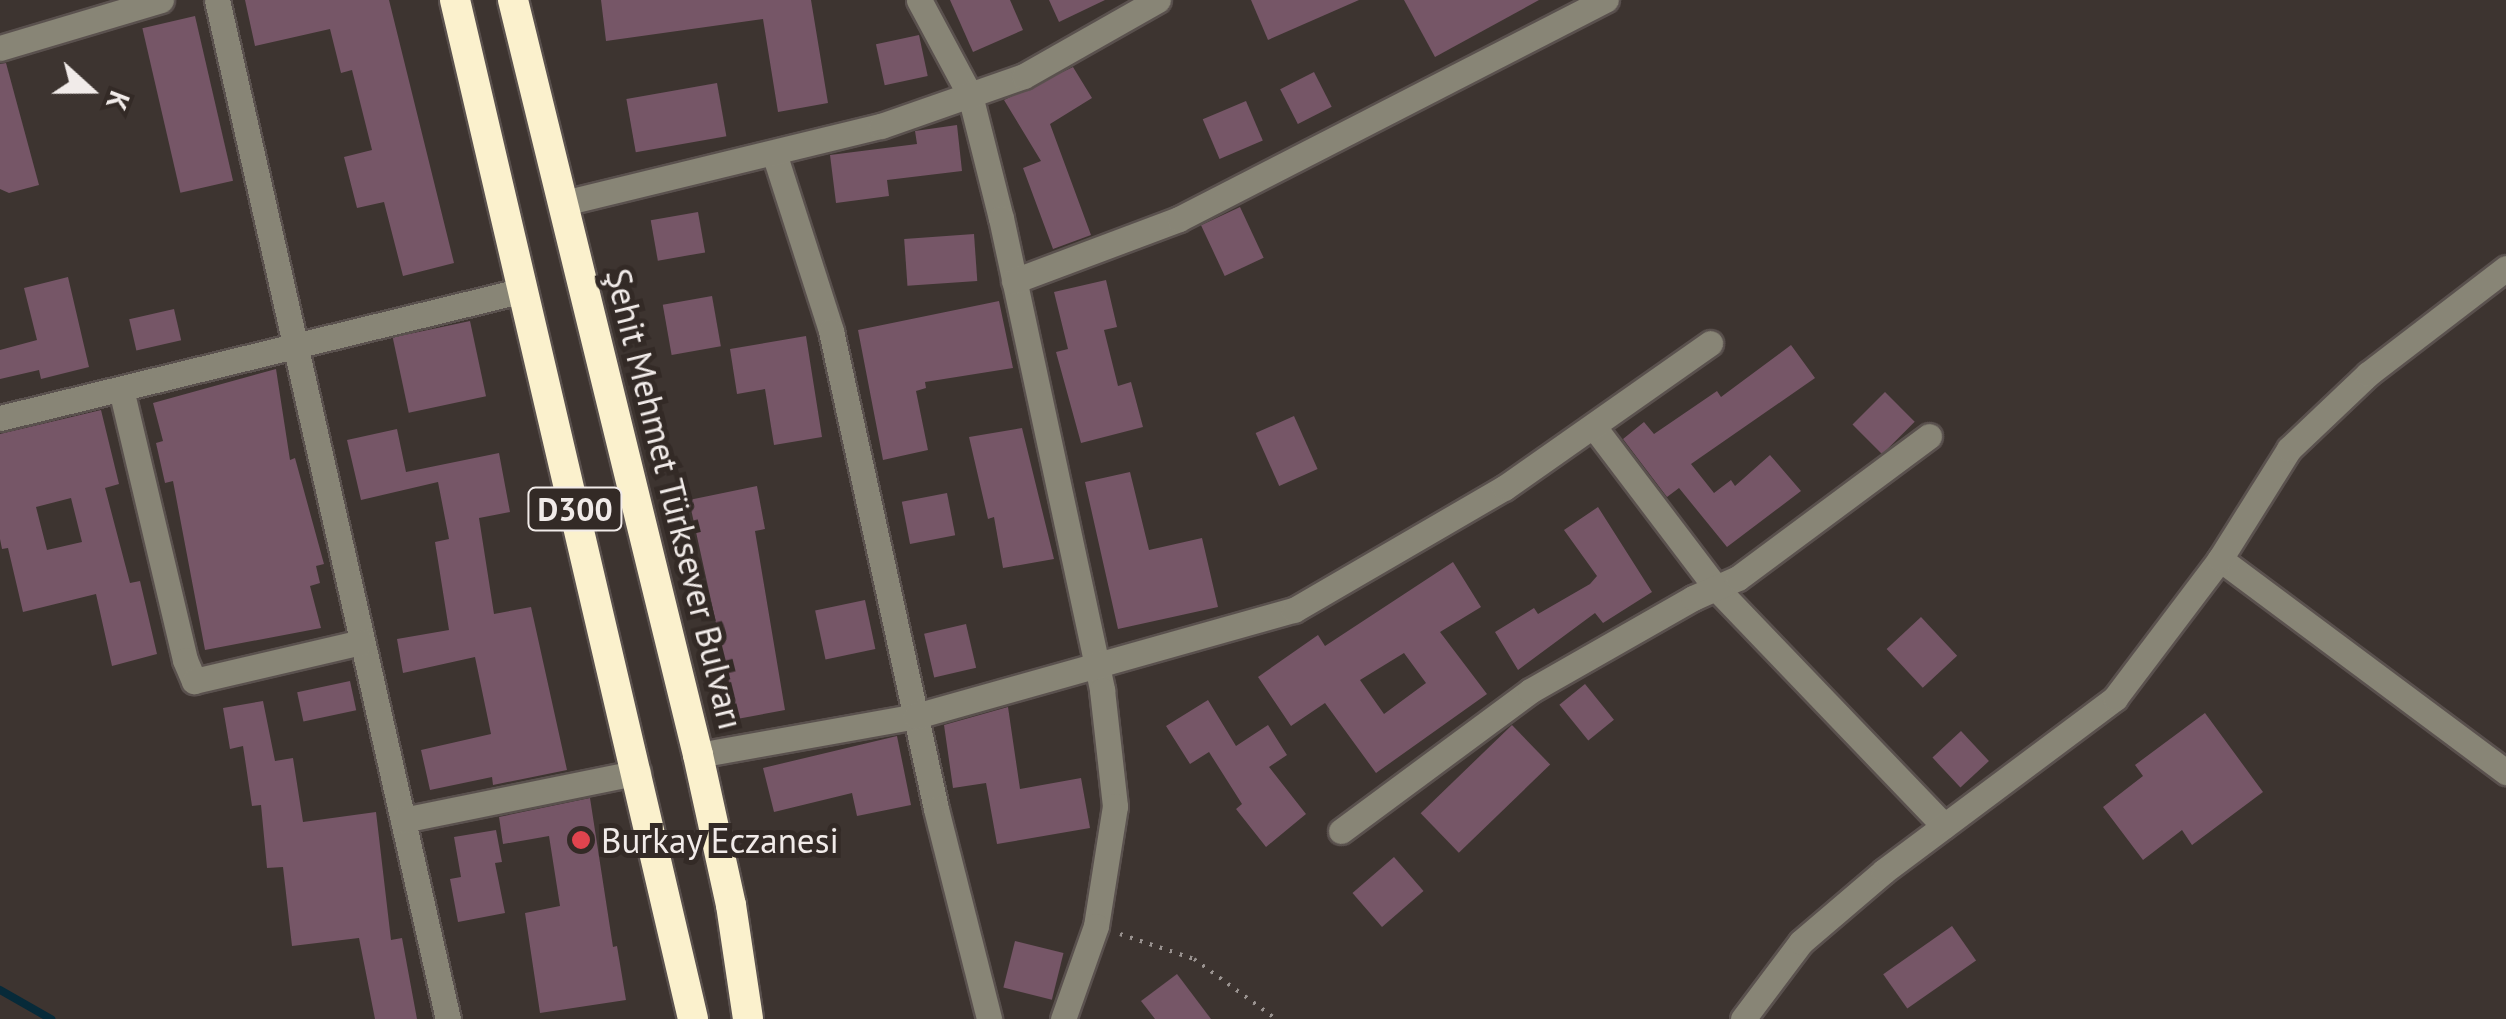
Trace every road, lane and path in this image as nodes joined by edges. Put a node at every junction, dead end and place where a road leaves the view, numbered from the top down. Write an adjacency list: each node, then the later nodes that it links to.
1 (161, 0): 8 (street)
2 (218, 0): 16 (street)
3 (455, 0): 14 (highway, D300)
4 (514, 0): 11 (highway, Şehit Mehmet Türksever Bulvarı / D300)
5 (919, 0): 9 (street)
6 (1158, 0): 9 (street)
7 (1606, 0): 13 (street)
8 (0, 48)
9 (970, 95): 10 (street); 13 (street)
10 (774, 152): 11 (street); 25 (street)
11 (564, 203): 26 (highway, Şehit Mehmet Türksever Bulvarı / D300)
12 (2506, 268): 21 (street)
13 (1014, 281): 24 (street)
14 (524, 290): 16 (street); 27 (highway, D300)
15 (1710, 342): 19 (street)
16 (296, 346): 17 (street); 23 (street)
17 (121, 389): 18 (street); 23 (street)
18 (0, 418)
19 (1594, 427): 22 (street); 24 (street)
20 (1929, 436): 22 (street)
21 (2220, 559): 28 (street); 30 (street)
22 (1717, 589): 30 (street); 31 (street)
23 (362, 642): 29 (street)
24 (1097, 668): 25 (street); 32 (street)
25 (916, 716): 26 (street); 36 (street)
26 (698, 755): 35 (highway, Şehit Mehmet Türksever Bulvarı / D300)
27 (638, 772): 29 (street); 34 (highway, D300)
28 (2506, 772)
29 (404, 820): 33 (street)
30 (1944, 826): 39 (street)
31 (1340, 831)
32 (1096, 926): 37 (street); 38 (path)
33 (448, 1019)
34 (692, 1019)
35 (748, 1019)
36 (989, 1019)
37 (1063, 1019)
38 (1276, 1019)
39 (1743, 1019)

